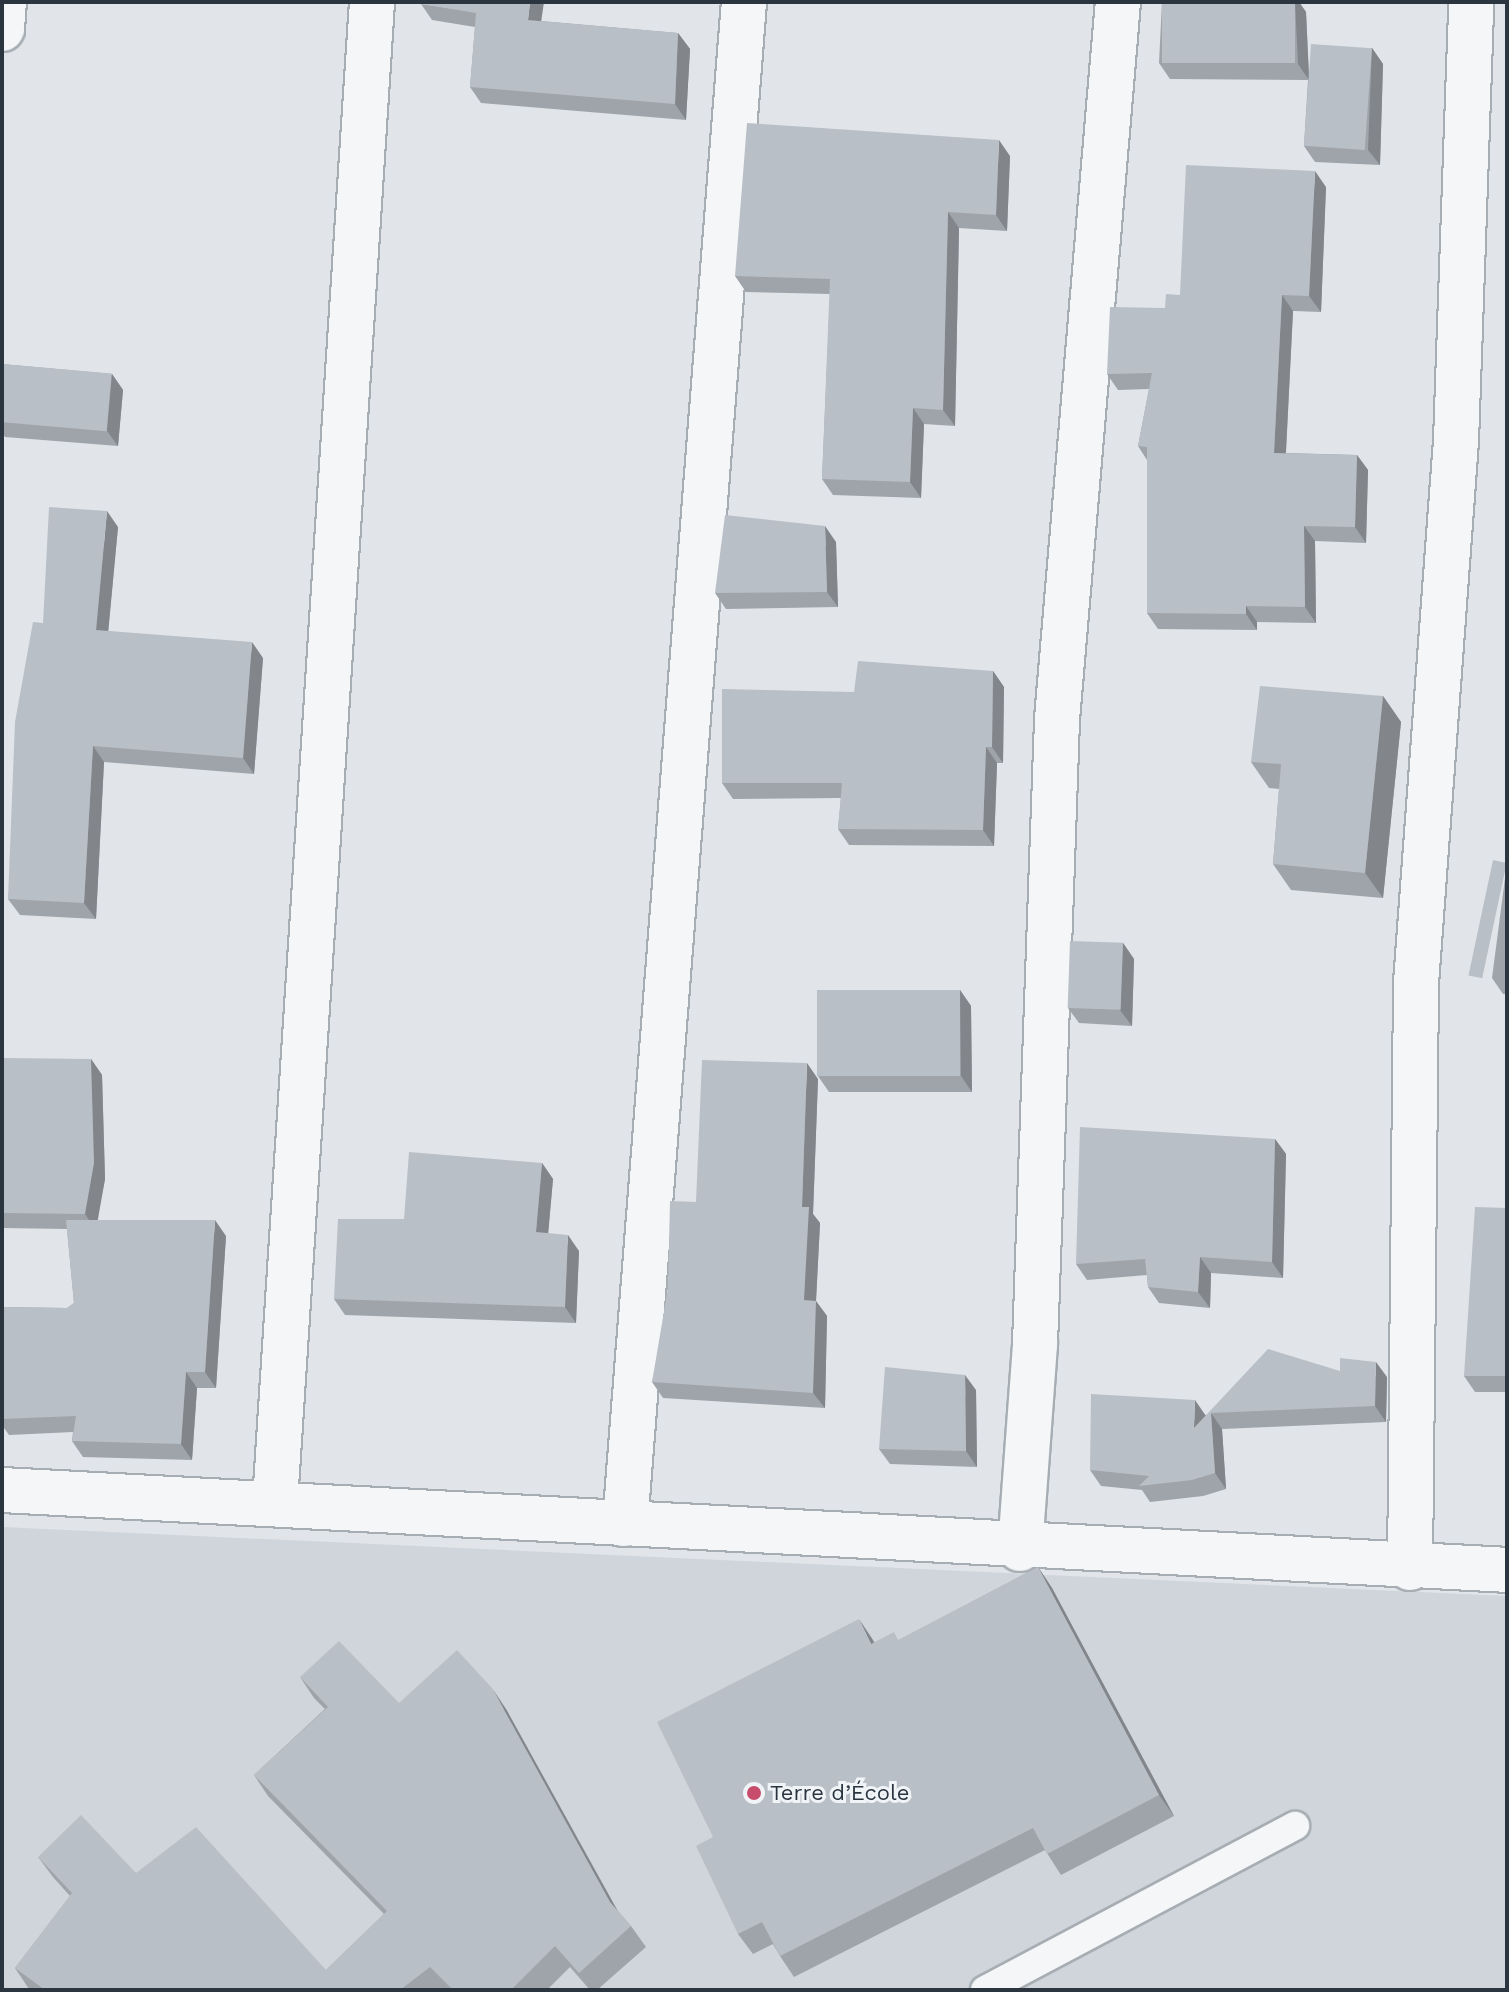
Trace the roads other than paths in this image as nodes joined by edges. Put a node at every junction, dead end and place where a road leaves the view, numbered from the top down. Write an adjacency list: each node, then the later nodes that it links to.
1 (4, 2): 6 (street)
2 (372, 2): 8 (street)
3 (744, 2): 9 (street)
4 (1118, 2): 10 (street)
5 (1471, 2): 11 (street)
6 (2, 29)
7 (2, 1490): 8 (street)
8 (275, 1502): 9 (street)
9 (625, 1524): 10 (street)
10 (1020, 1549): 11 (street)
11 (1410, 1568): 12 (street)
12 (1507, 1570)
13 (1295, 1826): 14 (lane)
14 (985, 1990)

